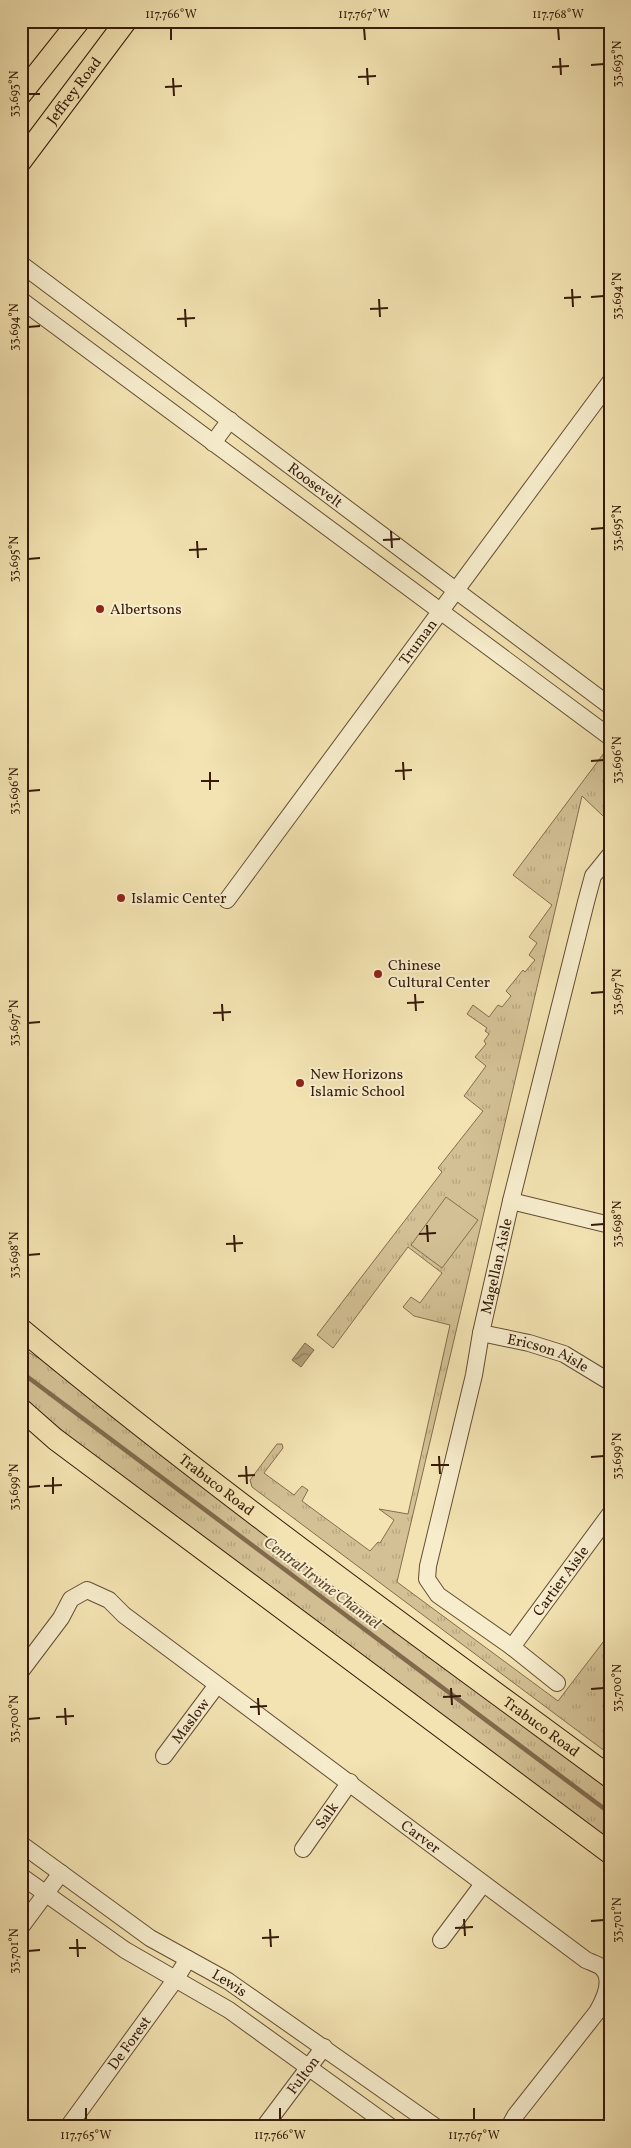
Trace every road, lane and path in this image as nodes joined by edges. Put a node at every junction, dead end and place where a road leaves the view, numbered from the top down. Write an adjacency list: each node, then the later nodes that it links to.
1 (79, 21): 3 (main road)
2 (126, 21): 4 (main road, Jeffrey Road)
3 (21, 94)
4 (21, 161)
5 (21, 264): 8 (street, Roosevelt)
6 (21, 300): 9 (street, Roosevelt)
7 (610, 382): 10 (street, Truman)
8 (230, 420): 9 (street); 10 (street, Roosevelt)
9 (212, 444): 11 (street, Roosevelt)
10 (456, 592): 11 (street, Truman); 12 (street, Roosevelt)
11 (442, 611): 13 (street, Roosevelt); 15 (street, Truman)
12 (610, 706)
13 (610, 737)
14 (610, 855): 16 (street, Magellan Aisle)
15 (227, 900)
16 (511, 1201): 17 (street); 19 (street, Magellan Aisle)
17 (610, 1225)
18 (21, 1330): 28 (main road, Trabuco Road)
19 (481, 1333): 20 (street, Ericson Aisle); 23 (street, Magellan Aisle)
20 (610, 1382)
21 (21, 1410): 32 (main road)
22 (610, 1514): 23 (street, Cartier Aisle)
23 (512, 1647): 25 (street, Magellan Aisle)
24 (21, 1671): 26 (street, Carver)
25 (557, 1683)
26 (217, 1685): 27 (street, Maslow); 29 (street, Carver)
27 (164, 1756)
28 (610, 1777)
29 (350, 1782): 31 (street, Salk); 35 (street, Carver)
30 (21, 1844): 33 (street, Lewis)
31 (304, 1849)
32 (610, 1853)
33 (61, 1873): 36 (street); 39 (street, Lewis)
34 (21, 1876): 36 (street, Lewis)
35 (482, 1884): 38 (street); 47 (street, Carver)
36 (45, 1894): 37 (street); 40 (street, Lewis)
37 (21, 1927)
38 (442, 1940)
39 (188, 1959): 40 (street, De Forest); 41 (street, Lewis)
40 (175, 1980): 42 (street, Lewis); 43 (street, De Forest)
41 (324, 2047): 42 (street, Fulton); 46 (street, Lewis)
42 (309, 2068): 44 (street, Fulton); 45 (street, Lewis)
43 (68, 2127)
44 (264, 2127)
45 (391, 2127)
46 (436, 2127)
47 (509, 2127)

